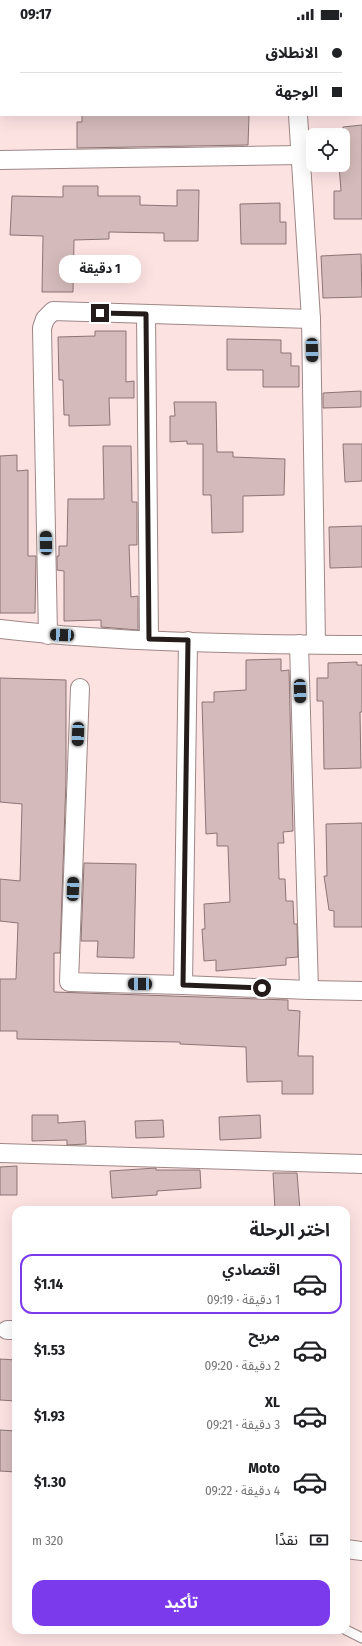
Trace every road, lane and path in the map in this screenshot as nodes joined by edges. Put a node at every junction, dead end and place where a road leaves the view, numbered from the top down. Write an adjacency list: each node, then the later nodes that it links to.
1 (298, 116): 2 (street)
2 (300, 155): 3 (street); 5 (street)
3 (0, 160)
4 (146, 314): 5 (street); 7 (street); 8 (street)
5 (311, 319): 11 (street)
6 (0, 629): 7 (street)
7 (48, 634): 8 (street)
8 (149, 639): 9 (street)
9 (188, 640): 10 (street); 14 (street)
10 (299, 644): 11 (street); 15 (street)
11 (316, 644): 12 (street)
12 (362, 645)
13 (80, 688): 14 (street)
14 (183, 985): 15 (street)
15 (309, 990): 16 (street)
16 (362, 991)
17 (0, 1154): 18 (street)
18 (362, 1164)
19 (350, 1550): 20 (street)
20 (362, 1551)
21 (350, 1632): 22 (lane)
22 (362, 1638)

